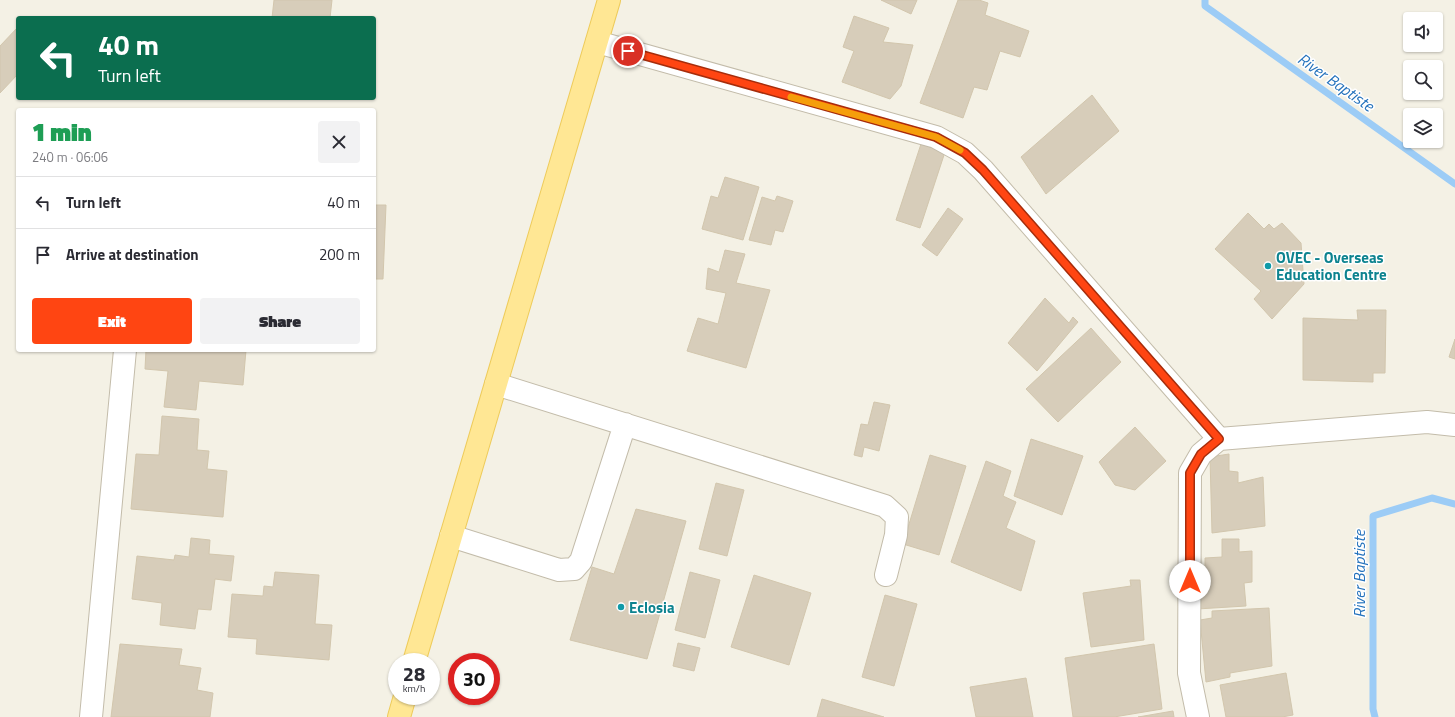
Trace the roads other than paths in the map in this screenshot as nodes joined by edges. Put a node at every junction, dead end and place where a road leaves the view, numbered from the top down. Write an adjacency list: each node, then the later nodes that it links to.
1 (609, 0): 2 (main road)
2 (597, 42): 4 (main road); 7 (street)
3 (125, 352): 12 (street)
4 (496, 384): 5 (street); 8 (main road)
5 (625, 424): 8 (street); 9 (street)
6 (1455, 425): 7 (street)
7 (1219, 439): 14 (street)
8 (451, 536): 10 (main road)
9 (886, 575)
10 (417, 653)
11 (401, 705): 13 (main road)
12 (91, 717)
13 (398, 717)
14 (1198, 717)

